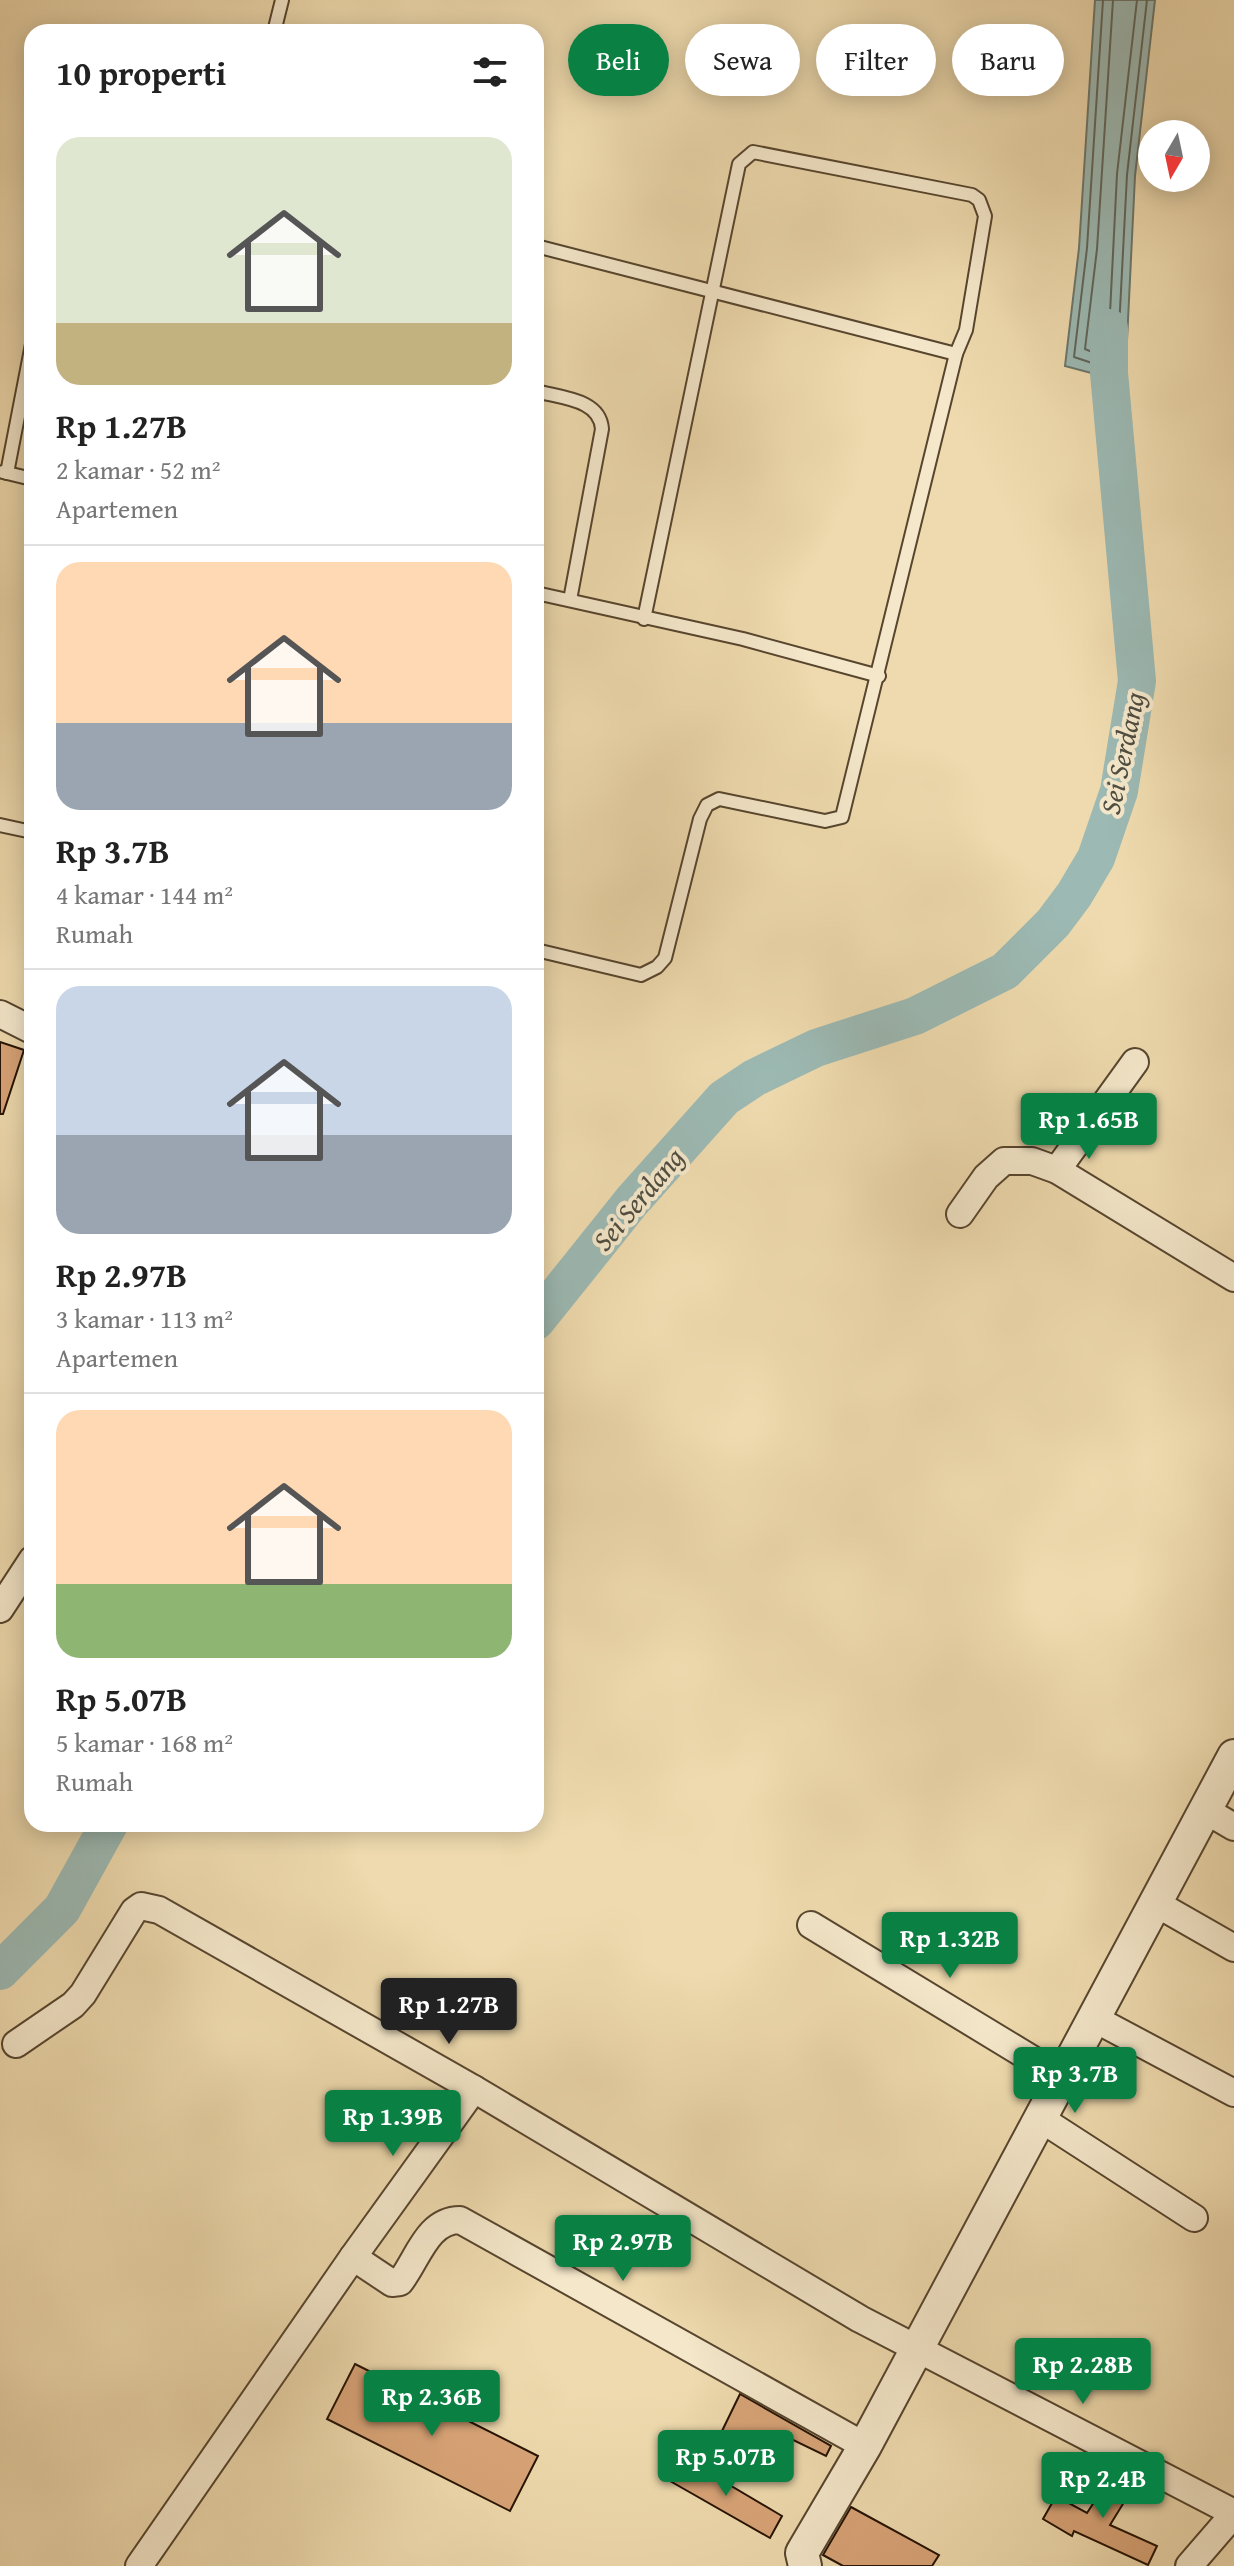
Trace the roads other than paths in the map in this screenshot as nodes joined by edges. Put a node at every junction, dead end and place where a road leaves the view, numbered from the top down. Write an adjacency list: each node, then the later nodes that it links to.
1 (282, 0): 2 (lane)
2 (276, 24)
3 (544, 248): 4 (lane)
4 (715, 290): 5 (lane); 5 (lane); 12 (lane)
5 (956, 354): 13 (lane)
6 (24, 381): 8 (lane)
7 (544, 393): 11 (lane)
8 (4, 472): 9 (lane)
9 (24, 477)
10 (544, 595): 11 (lane)
11 (570, 600): 12 (lane)
12 (644, 619): 13 (lane)
13 (879, 676): 16 (lane)
14 (0, 825): 15 (lane)
15 (24, 830)
16 (544, 952)
17 (0, 1014): 18 (street)
18 (24, 1026)
19 (1135, 1062): 20 (street)
20 (1057, 1170): 21 (street); 22 (street)
21 (960, 1214)
22 (1234, 1278)
23 (24, 1572): 24 (street)
24 (0, 1609)
25 (1234, 1756): 26 (street)
26 (1205, 1810): 27 (street); 28 (street)
27 (1234, 1827)
28 (1157, 1904): 30 (street); 31 (street)
29 (811, 1925): 33 (street)
30 (1234, 1948)
31 (1095, 2019): 33 (street); 35 (street)
32 (16, 2044): 34 (street)
33 (1063, 2078): 36 (street)
34 (474, 2089): 38 (street); 39 (street)
35 (1234, 2093)
36 (1041, 2119): 37 (street); 39 (street)
37 (1194, 2218)
38 (357, 2260): 40 (street); 42 (street)
39 (917, 2350): 40 (street); 41 (street)
40 (865, 2446): 43 (street)
41 (1233, 2514): 44 (street)
42 (139, 2566)
43 (805, 2566)
44 (1189, 2566)

